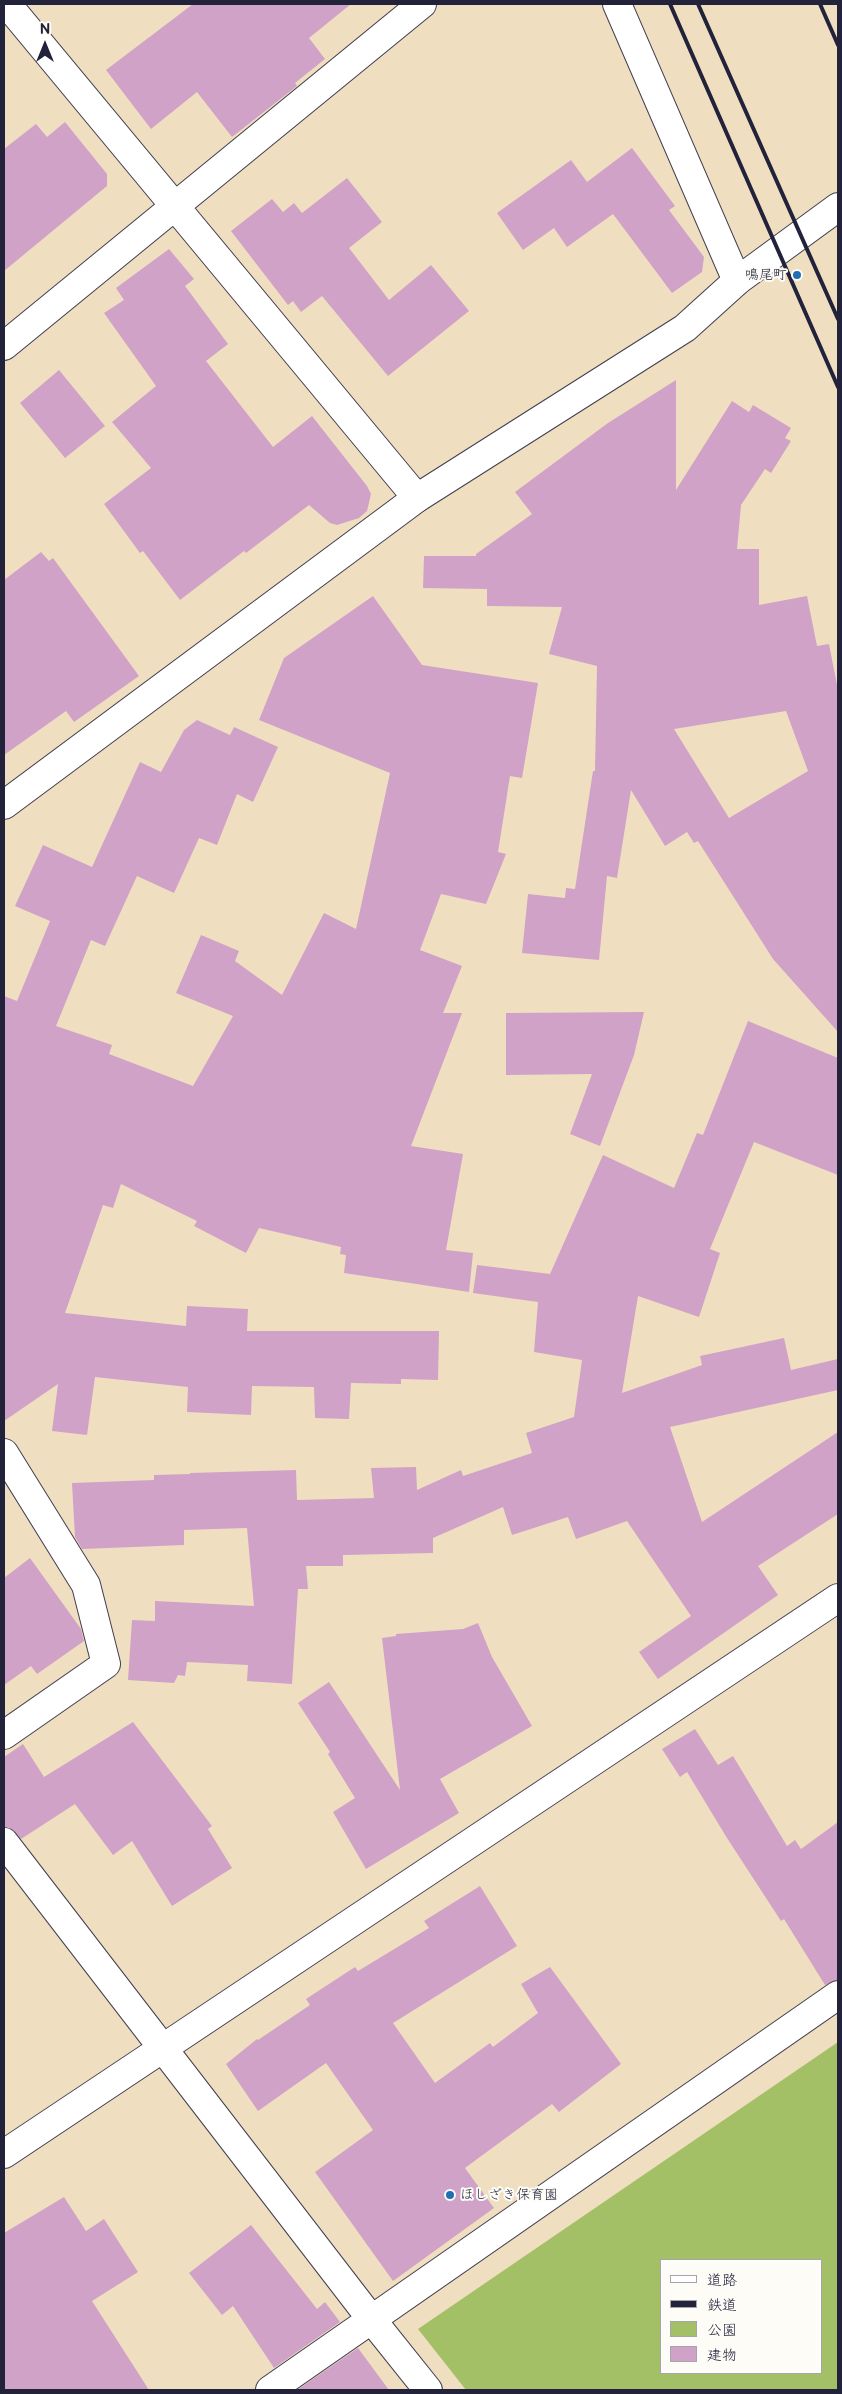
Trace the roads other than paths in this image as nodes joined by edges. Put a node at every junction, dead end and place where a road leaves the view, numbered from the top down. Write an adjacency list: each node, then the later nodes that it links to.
1 (7, 4): 4 (street)
2 (422, 4): 4 (street)
3 (617, 4): 6 (street)
4 (175, 206): 7 (street); 8 (street)
5 (838, 207): 6 (street)
6 (737, 281): 8 (street)
7 (4, 346)
8 (418, 498): 9 (street)
9 (4, 805)
10 (4, 1453): 12 (street)
11 (838, 1598): 15 (street)
12 (4, 1735)
13 (4, 1842): 15 (street)
14 (838, 1996): 17 (street)
15 (163, 2047): 16 (street); 17 (street)
16 (4, 2154)
17 (372, 2320): 18 (street); 19 (street)
18 (270, 2390)
19 (428, 2390)

